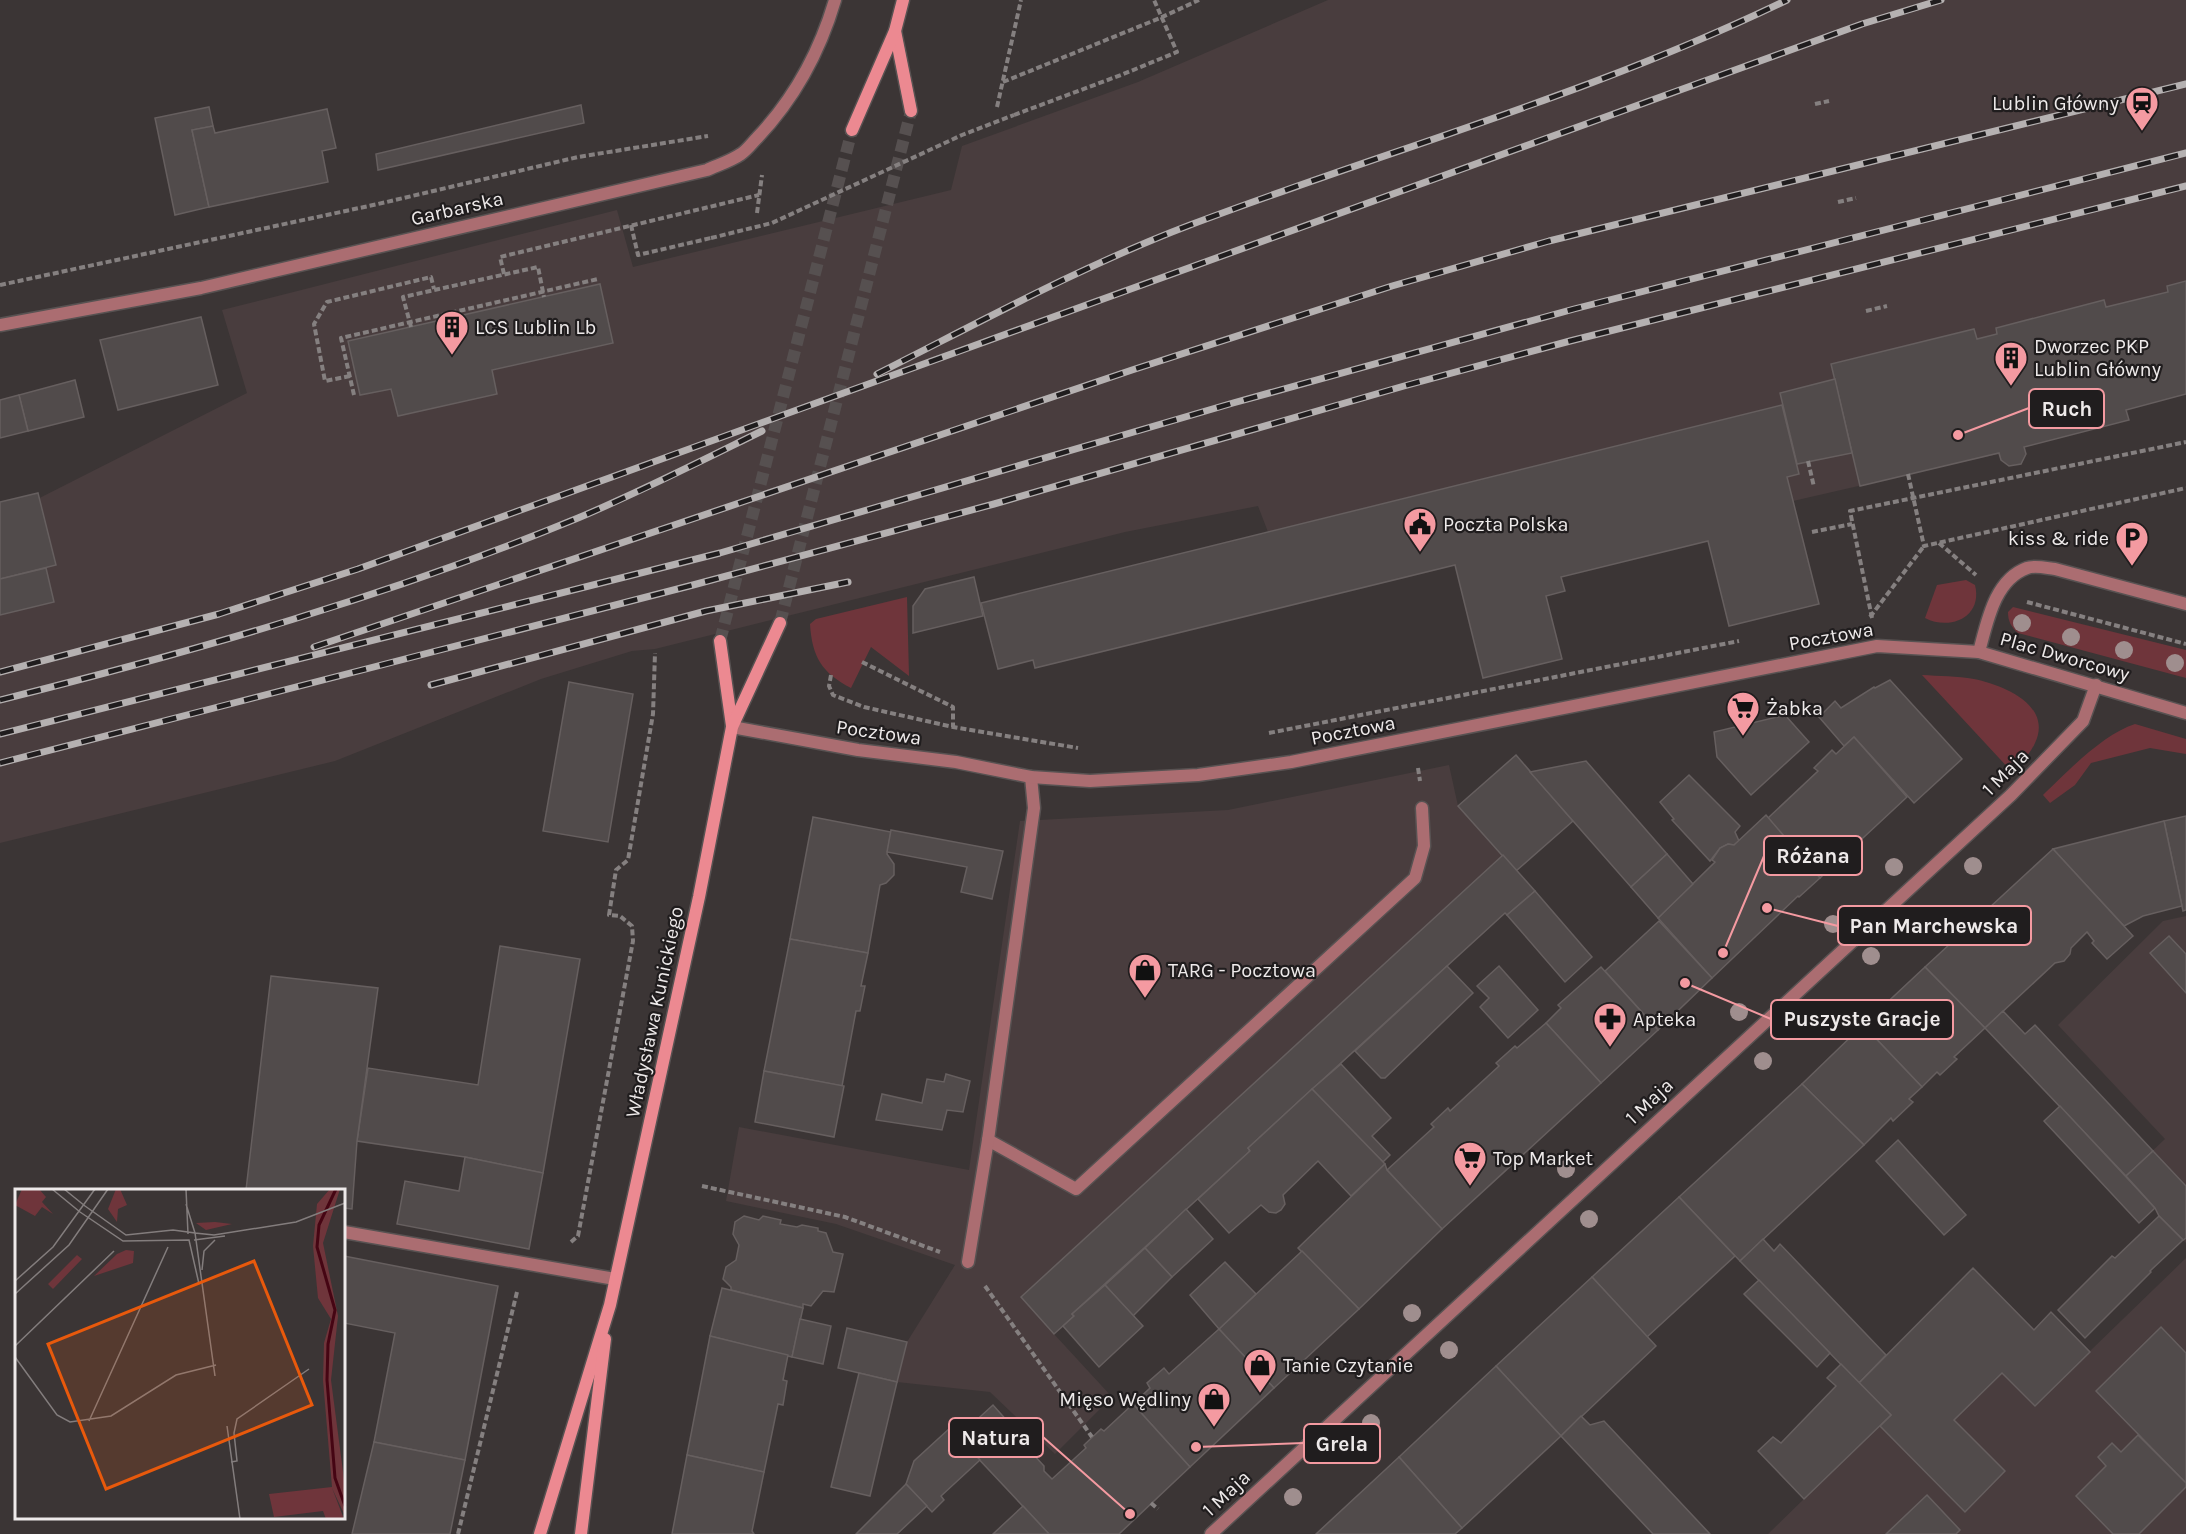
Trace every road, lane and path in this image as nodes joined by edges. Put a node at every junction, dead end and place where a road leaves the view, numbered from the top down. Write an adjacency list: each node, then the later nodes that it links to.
1 (835, 0): 26 (street, Garbarska)
2 (903, 0): 7 (main road)
3 (1021, 0): 8 (path)
4 (1154, 0): 6 (path)
5 (1199, 0): 6 (path)
6 (1160, 18): 8 (path); 18 (path, bridge)
7 (895, 31): 12 (main road); 13 (main road)
8 (1003, 82): 11 (path)
9 (1829, 100): 10 (path)
10 (1815, 104)
11 (997, 107)
12 (911, 111)
13 (852, 130)
14 (710, 136): 21 (path)
15 (759, 195): 18 (path)
16 (1856, 198): 17 (path)
17 (1838, 202)
18 (631, 225): 19 (path)
19 (504, 274): 22 (path); 23 (path)
20 (598, 279): 23 (path)
21 (0, 285)
22 (434, 289): 27 (path); 28 (path)
23 (543, 294): 27 (path)
24 (1887, 306): 25 (path)
25 (1866, 311)
26 (0, 325)
27 (410, 325): 28 (path)
28 (350, 376): 29 (path)
29 (354, 395)
30 (2186, 442): 35 (path)
31 (1808, 461): 33 (path)
32 (1908, 474): 35 (path)
33 (1814, 487)
34 (2186, 488): 38 (path)
35 (1913, 498): 36 (path); 39 (path)
36 (1852, 524): 37 (path); 42 (path)
37 (1812, 532)
38 (1940, 543): 39 (path); 40 (path)
39 (1924, 546): 42 (path)
40 (1998, 593): 41 (street, Plac Dworcowy); 47 (path); 49 (street, Plac Dworcowy)
41 (2186, 604)
42 (1872, 617): 43 (path); 48 (path)
43 (1862, 619)
44 (780, 623): 55 (main road, Władysława Kunickiego)
45 (1746, 639): 57 (path)
46 (720, 641): 55 (main road, Władysława Kunickiego)
47 (2186, 644)
48 (1877, 646): 49 (street, Pocztowa); 59 (street, Pocztowa)
49 (1979, 652): 53 (street, Plac Dworcowy)
50 (655, 653): 65 (path)
51 (862, 662): 56 (path)
52 (831, 675): 56 (path)
53 (2096, 685): 54 (street, Plac Dworcowy); 74 (street, 1 Maja)
54 (2186, 713)
55 (732, 727): 59 (street, Pocztowa); 66 (main road, Władysława Kunickiego)
56 (953, 727): 58 (path)
57 (1257, 735)
58 (1088, 749)
59 (1031, 777): 61 (street)
60 (1422, 808): 61 (street)
61 (987, 1140): 64 (street)
62 (702, 1186): 64 (path)
63 (345, 1232): 65 (street)
64 (968, 1262): 68 (path)
65 (544, 1267): 66 (street); 71 (path)
66 (615, 1279): 67 (main road, Władysława Kunickiego)
67 (610, 1305): 72 (main road, Władysława Kunickiego); 73 (main road, Władysława Kunickiego)
68 (1092, 1437)
69 (1152, 1503): 70 (path)
70 (1158, 1509)
71 (458, 1534)
72 (540, 1534)
73 (581, 1534)
74 (1211, 1534)

